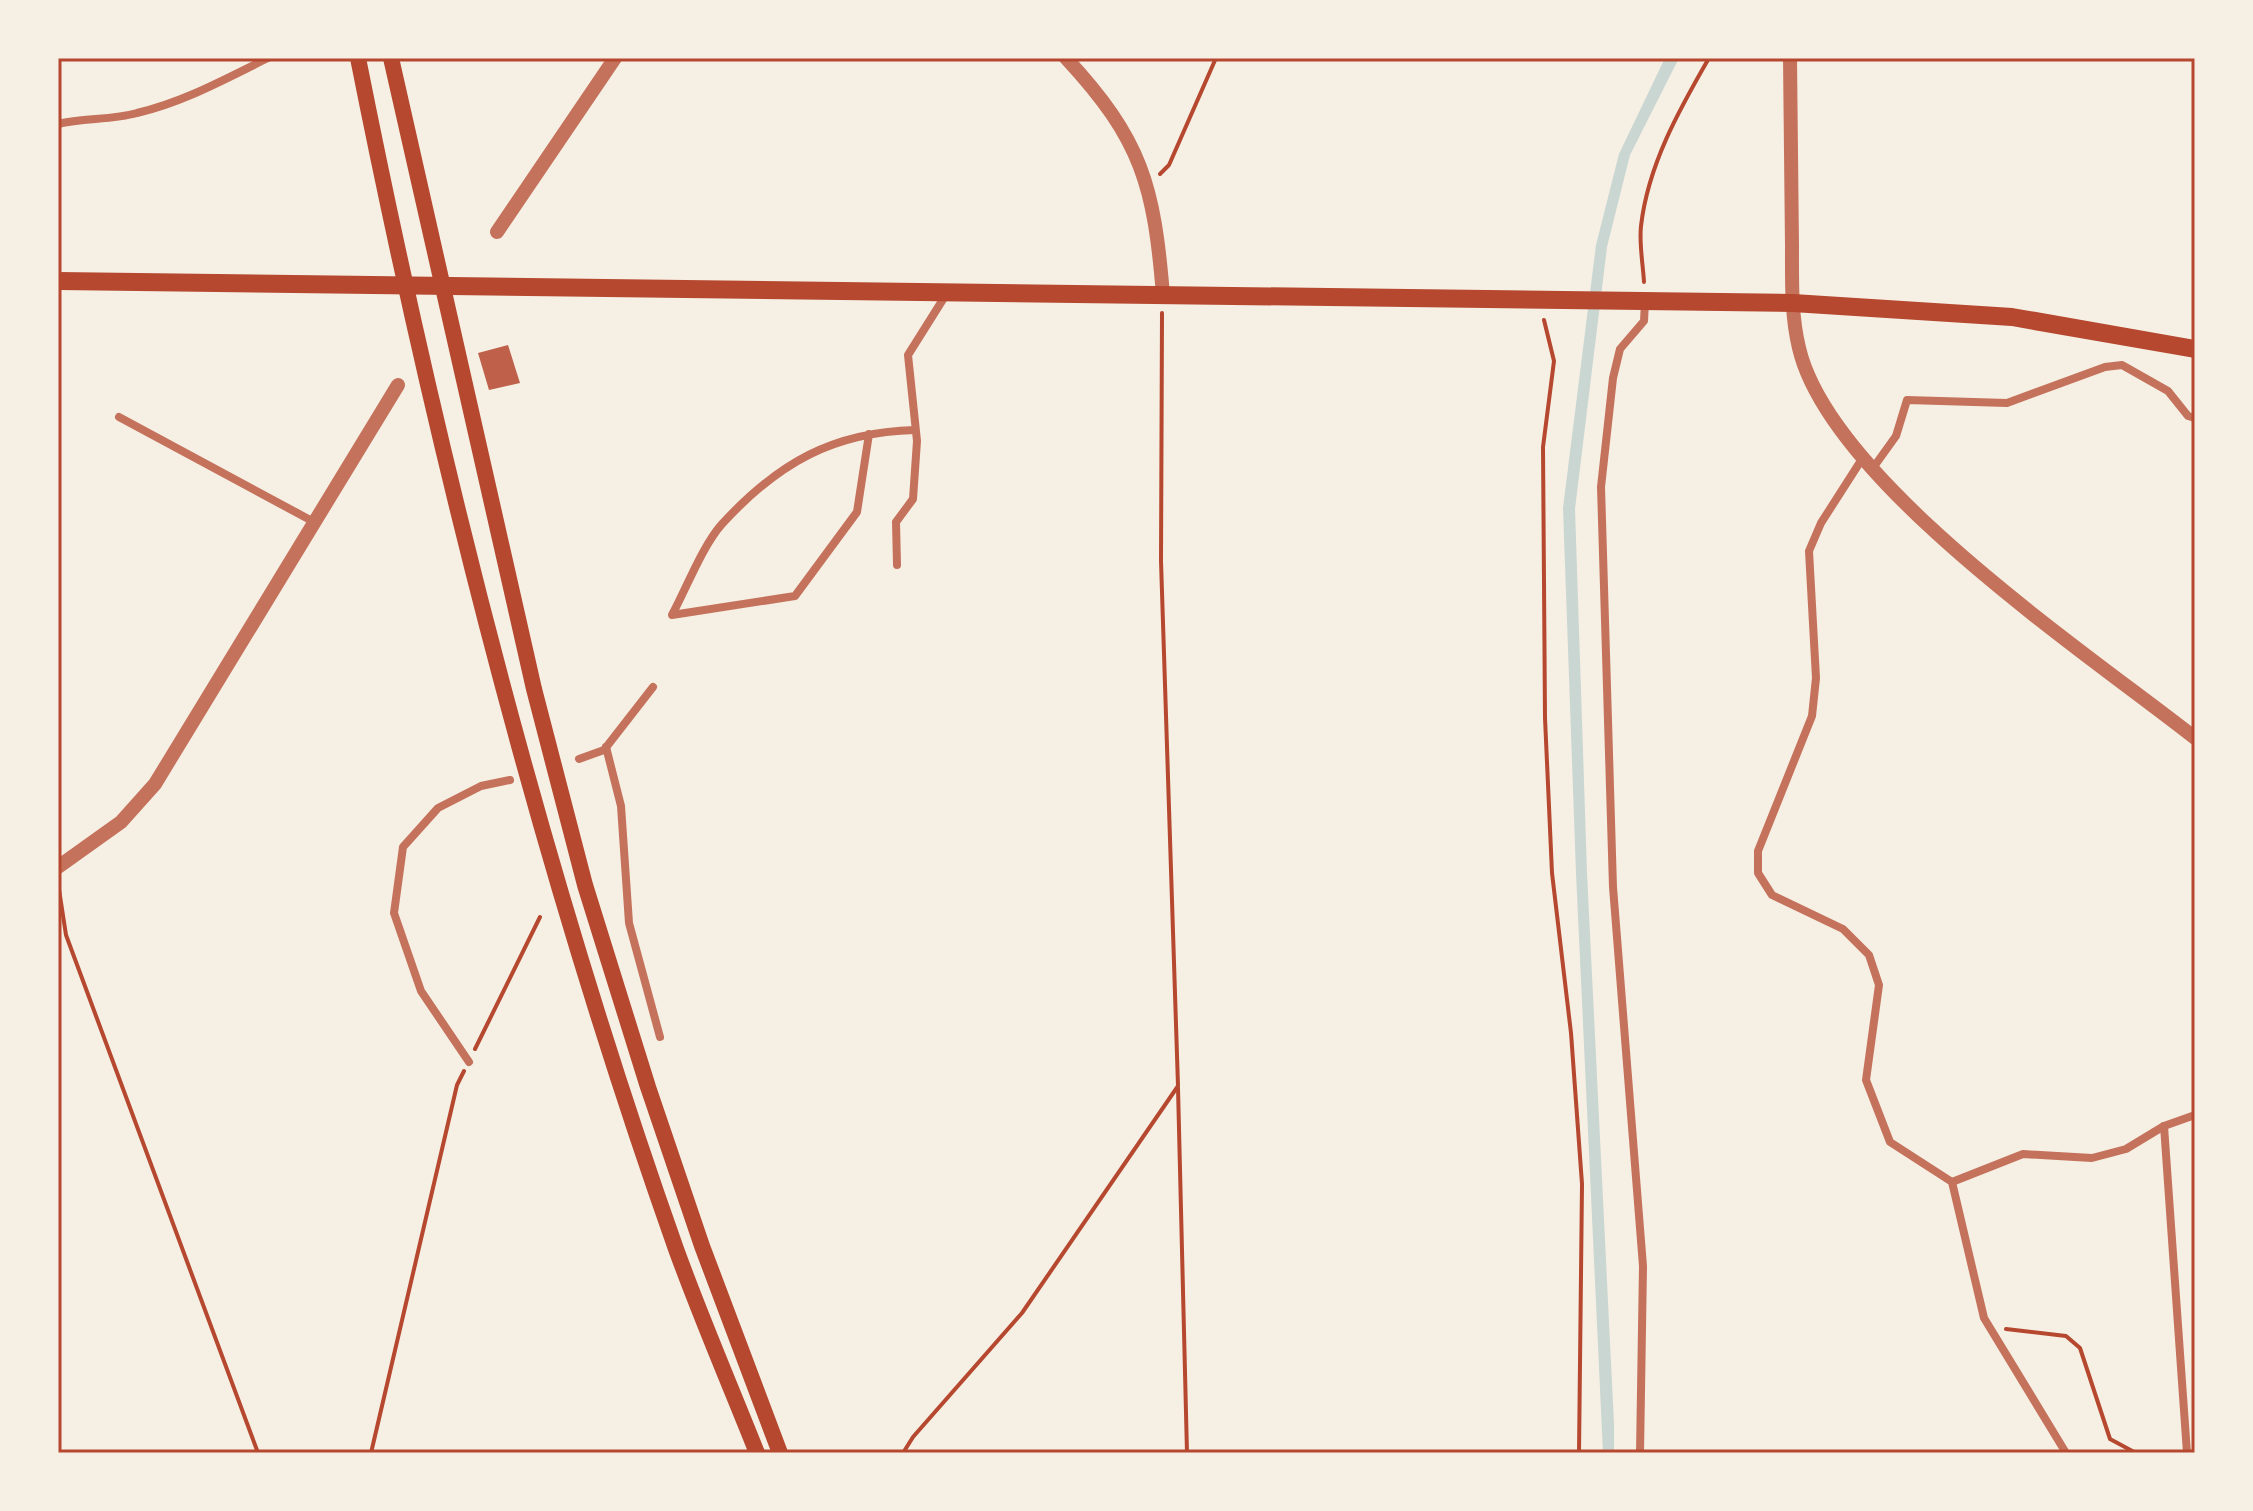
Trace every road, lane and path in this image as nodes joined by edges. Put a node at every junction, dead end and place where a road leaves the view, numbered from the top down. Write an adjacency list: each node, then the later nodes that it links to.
1 (268, 58): 9 (street)
2 (358, 58): 13 (main road)
3 (391, 58): 14 (main road)
4 (615, 58): 11 (street)
5 (1066, 58): 10 (street)
6 (1216, 58): 10 (path)
7 (1709, 58): 17 (path)
8 (1790, 58): 18 (street)
9 (58, 124)
10 (1147, 180): 16 (street)
11 (497, 232)
12 (58, 281): 13 (main road)
13 (408, 287): 14 (main road); 46 (main road)
14 (441, 287): 15 (main road); 47 (main road)
15 (948, 292): 16 (main road); 24 (street)
16 (1163, 295): 17 (main road); 39 (path)
17 (1645, 301): 18 (main road); 51 (street)
18 (1793, 303): 20 (main road); 26 (street)
19 (1544, 320): 50 (path)
20 (2195, 349)
21 (398, 385): 27 (street)
22 (119, 417): 27 (street)
23 (2195, 418): 26 (street)
24 (915, 430): 25 (street); 28 (street)
25 (869, 434): 25 (street)
26 (1867, 464): 30 (street); 42 (street)
27 (314, 522): 34 (street)
28 (897, 565)
29 (653, 687): 31 (street)
30 (2195, 738)
31 (606, 747): 32 (street); 37 (street)
32 (579, 759)
33 (510, 780): 38 (street)
34 (58, 867)
35 (58, 878): 44 (path)
36 (540, 917): 38 (path)
37 (660, 1037)
38 (469, 1062): 45 (path)
39 (1178, 1086): 48 (path); 49 (path)
40 (2195, 1115): 41 (street)
41 (2164, 1126): 42 (street); 54 (street)
42 (1952, 1182): 43 (street)
43 (1993, 1333): 52 (street); 53 (path)
44 (258, 1453)
45 (371, 1453)
46 (757, 1453)
47 (780, 1453)
48 (903, 1453)
49 (1187, 1453)
50 (1579, 1453)
51 (1640, 1453)
52 (2066, 1453)
53 (2136, 1453)
54 (2187, 1453)

